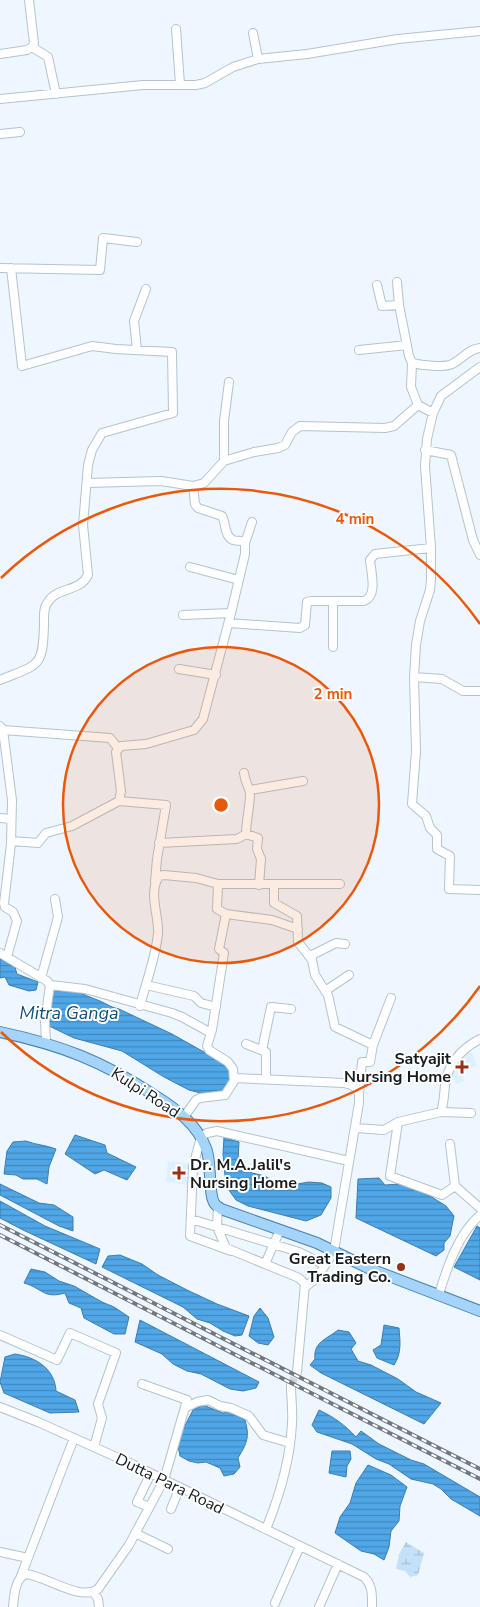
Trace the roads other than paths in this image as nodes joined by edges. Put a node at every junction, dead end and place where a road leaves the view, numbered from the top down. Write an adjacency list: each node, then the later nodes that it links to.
1 (29, 0): 5 (street)
2 (176, 29): 8 (street)
3 (480, 31): 7 (street)
4 (253, 33): 7 (street)
5 (32, 47): 6 (street); 9 (street)
6 (0, 54)
7 (258, 59): 8 (street)
8 (180, 84): 9 (street)
9 (56, 94): 10 (street)
10 (0, 99)
11 (20, 132): 12 (street)
12 (0, 134)
13 (137, 242): 15 (street)
14 (0, 268): 15 (street)
15 (11, 268): 22 (street)
16 (397, 282): 19 (street)
17 (377, 285): 19 (street)
18 (146, 289): 22 (street)
19 (399, 305): 20 (street)
20 (407, 345): 23 (street); 24 (street)
21 (480, 348): 24 (street)
22 (138, 350): 31 (street)
23 (359, 350)
24 (412, 363): 27 (street)
25 (480, 367): 28 (street)
26 (230, 382): 30 (street)
27 (418, 405): 28 (street); 30 (street)
28 (433, 413): 29 (street)
29 (426, 450): 35 (street); 36 (street)
30 (224, 461): 32 (street)
31 (87, 483): 32 (street); 47 (street)
32 (193, 486): 34 (street)
33 (252, 522): 34 (street)
34 (246, 543): 38 (street)
35 (432, 548): 39 (street); 46 (street)
36 (480, 555)
37 (190, 567): 38 (street)
38 (239, 580): 40 (street)
39 (334, 601): 42 (street); 43 (street)
40 (231, 613): 41 (street); 42 (street)
41 (184, 616)
42 (229, 623): 45 (street)
43 (333, 647)
44 (179, 668): 45 (street)
45 (216, 676): 50 (street)
46 (414, 677): 48 (street); 65 (street)
47 (0, 680)
48 (480, 691)
49 (1, 728): 50 (street); 56 (street)
50 (118, 748): 54 (street)
51 (244, 773): 53 (street)
52 (303, 781): 53 (street)
53 (250, 790): 57 (street)
54 (119, 801): 58 (street); 59 (street)
55 (0, 818): 56 (street)
56 (11, 819): 58 (street)
57 (246, 834): 59 (street); 62 (street)
58 (11, 841): 70 (street)
59 (159, 843): 64 (street)
60 (218, 884): 62 (street); 64 (street); 67 (street)
61 (340, 884): 63 (street)
62 (259, 885): 63 (street)
63 (274, 885): 68 (street)
64 (154, 887): 75 (street)
65 (480, 890)
66 (55, 899): 73 (street)
67 (226, 914): 68 (street); 79 (street)
68 (298, 929): 71 (street)
69 (345, 944): 71 (street)
70 (4, 956): 73 (street)
71 (310, 956): 76 (street)
72 (349, 975): 76 (street)
73 (41, 978): 74 (street)
74 (50, 985): 78 (street); 84 (street)
75 (146, 985): 78 (street); 79 (street)
76 (325, 990): 86 (street)
77 (391, 998): 86 (street)
78 (140, 1006): 82 (street)
79 (216, 1007): 82 (street)
80 (291, 1008): 87 (street)
81 (0, 1032): 84 (main road, Kulpi Road)
82 (211, 1034): 88 (street)
83 (480, 1039): 91 (street)
84 (46, 1043): 93 (main road, Kulpi Road)
85 (246, 1044): 87 (street)
86 (373, 1045): 90 (street)
87 (262, 1050): 89 (street)
88 (234, 1078): 89 (street); 93 (street)
89 (266, 1079): 90 (street)
90 (359, 1094): 95 (street)
91 (441, 1112): 92 (street); 94 (street)
92 (470, 1113)
93 (184, 1117): 96 (main road, Kulpi Road)
94 (398, 1122): 95 (street); 99 (street)
95 (355, 1128): 98 (street)
96 (201, 1137): 98 (street); 100 (main road, Kulpi Road); 103 (street)
97 (450, 1144): 99 (street)
98 (349, 1161): 108 (street)
99 (455, 1186): 101 (street)
100 (218, 1207): 104 (street); 105 (main road)
101 (480, 1208)
102 (480, 1215): 112 (street)
103 (191, 1219): 104 (street); 107 (street)
104 (218, 1227): 106 (street); 107 (street)
105 (280, 1230): 106 (street); 108 (main road)
106 (273, 1244): 109 (street); 110 (street)
107 (231, 1250): 109 (street)
108 (334, 1251): 110 (street); 112 (main road)
109 (265, 1264): 111 (street)
110 (325, 1265): 111 (street)
111 (305, 1287): 115 (street)
112 (439, 1294): 113 (main road)
113 (480, 1311)
114 (0, 1336): 122 (street)
115 (297, 1372)
116 (142, 1384): 119 (street)
117 (291, 1385): 121 (street)
118 (0, 1406): 120 (street, Dutta Para Road)
119 (185, 1408): 121 (street); 124 (street)
120 (74, 1438): 122 (street, Dutta Para Road); 133 (street)
121 (290, 1443): 128 (street)
122 (94, 1447): 123 (street, Dutta Para Road)
123 (151, 1473): 124 (street, Dutta Para Road); 126 (street)
124 (164, 1480): 125 (street, Dutta Para Road); 126 (street)
125 (180, 1487): 127 (street); 128 (street, Dutta Para Road)
126 (149, 1508): 129 (street)
127 (171, 1509)
128 (266, 1529): 130 (street, Dutta Para Road)
129 (135, 1533): 131 (street); 136 (street)
130 (300, 1546): 134 (street, Dutta Para Road); 137 (street)
131 (168, 1549)
132 (0, 1552): 133 (street)
133 (28, 1558): 135 (street)
134 (338, 1564): 140 (street); 141 (street, Dutta Para Road)
135 (21, 1576): 136 (street); 138 (street)
136 (94, 1593): 139 (street)
137 (275, 1603)
138 (13, 1607)
139 (99, 1607)
140 (318, 1607)
141 (372, 1607)

